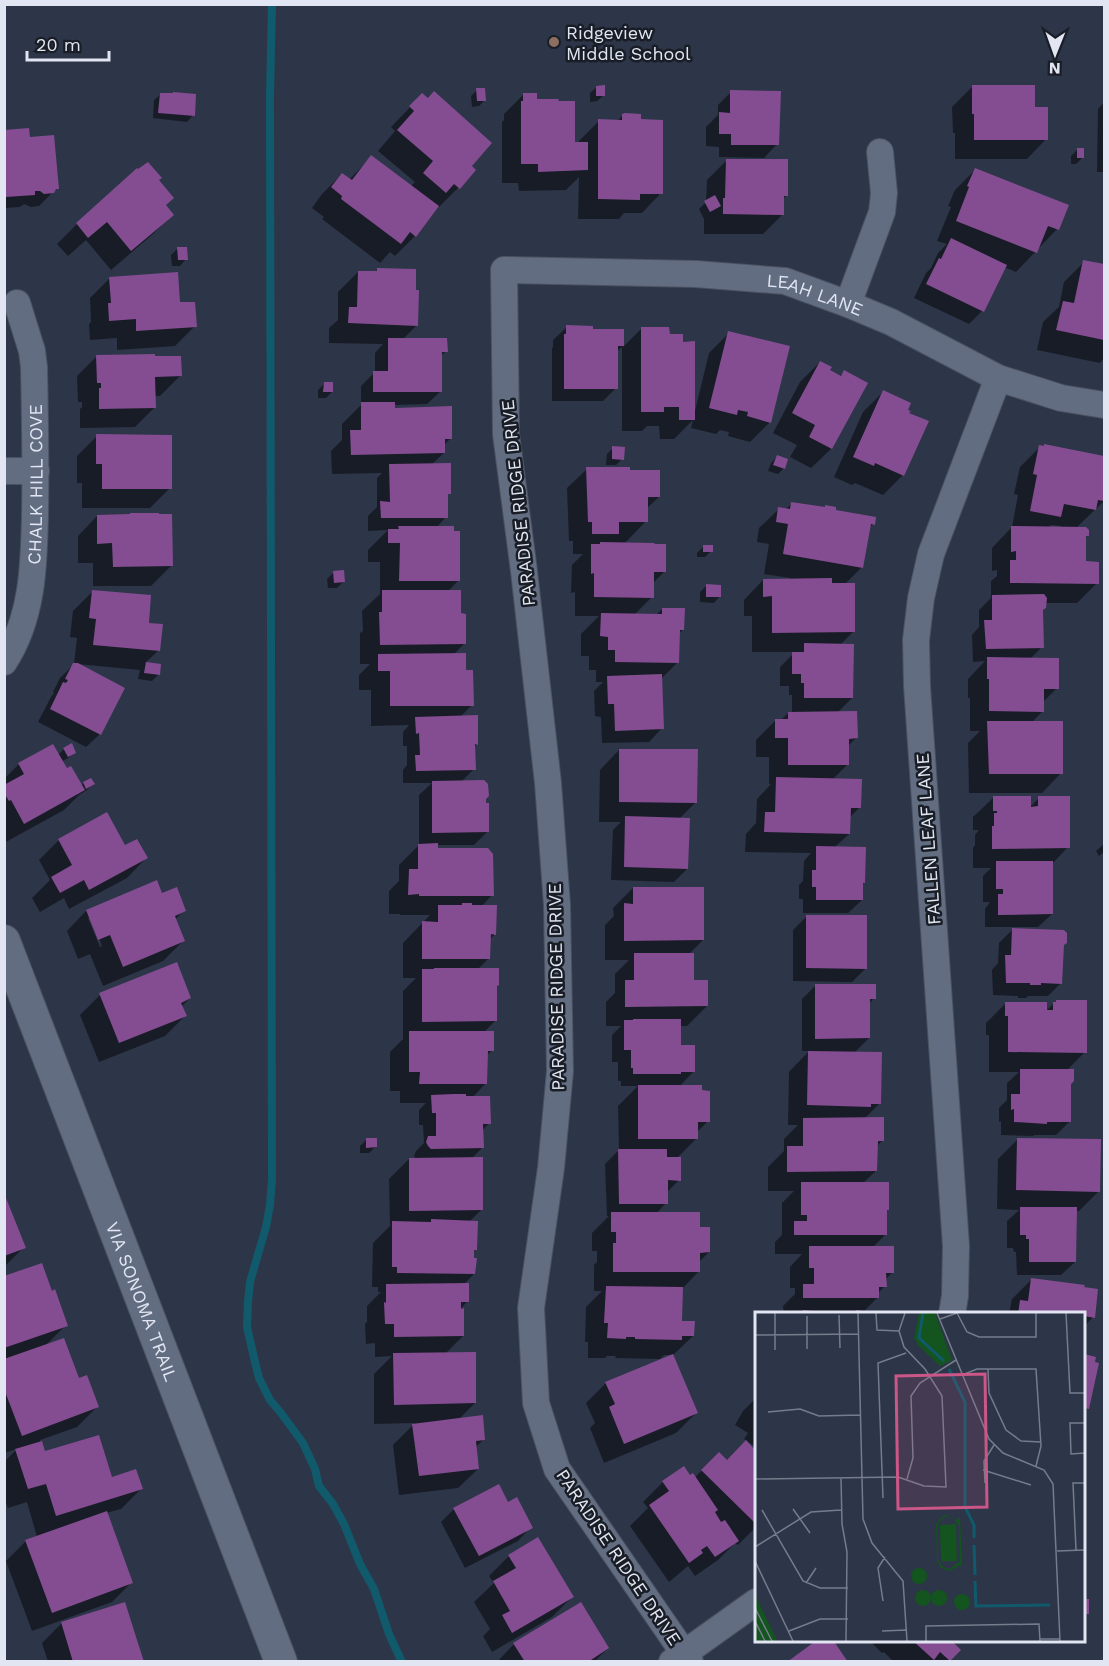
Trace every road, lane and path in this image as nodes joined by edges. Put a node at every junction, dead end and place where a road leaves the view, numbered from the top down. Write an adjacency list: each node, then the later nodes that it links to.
1 (880, 152): 4 (street)
2 (504, 270): 4 (street, LEAH LANE); 13 (street, PARADISE RIDGE DRIVE)
3 (16, 303): 8 (street, CHALK HILL COVE)
4 (848, 304): 5 (street, LEAH LANE)
5 (998, 378): 6 (street, LEAH LANE); 11 (street, FALLEN LEAF LANE)
6 (1104, 405)
7 (4, 471): 8 (street)
8 (36, 471): 9 (street, CHALK HILL COVE)
9 (4, 662)
10 (4, 941): 14 (street, VIA SONOMA TRAIL)
11 (952, 1312)
12 (755, 1603): 13 (street)
13 (682, 1659)
14 (281, 1662)

